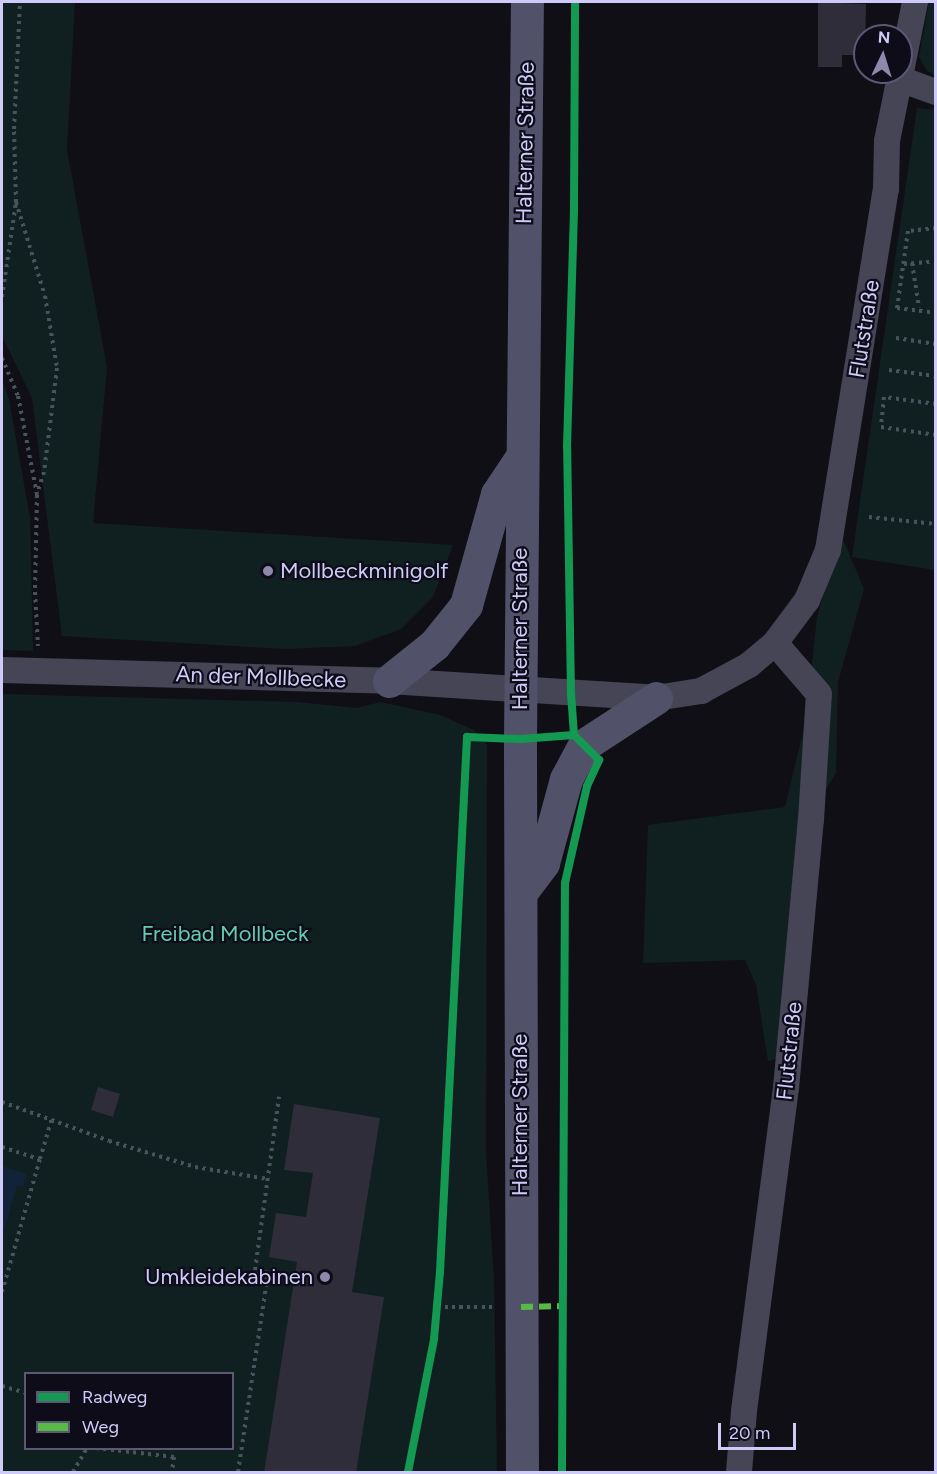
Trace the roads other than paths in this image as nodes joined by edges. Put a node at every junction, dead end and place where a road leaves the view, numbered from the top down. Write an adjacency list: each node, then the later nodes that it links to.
1 (527, 2): 7 (main road, Halterner Straße)
2 (915, 2): 3 (street, Flutstraße)
3 (911, 24)
4 (899, 84): 8 (street, Flutstraße)
5 (913, 84): 6 (street)
6 (936, 92)
7 (521, 458): 10 (main road); 11 (main road, Halterner Straße)
8 (775, 643): 12 (street, Flutstraße); 15 (street, Flutstraße)
9 (2, 670): 10 (street, An der Mollbecke)
10 (389, 681): 11 (street, An der Mollbecke)
11 (520, 690): 12 (street, Flutstraße); 13 (main road, Halterner Straße)
12 (656, 698): 13 (main road)
13 (522, 891): 14 (main road, Halterner Straße)
14 (522, 1473)
15 (739, 1473)

